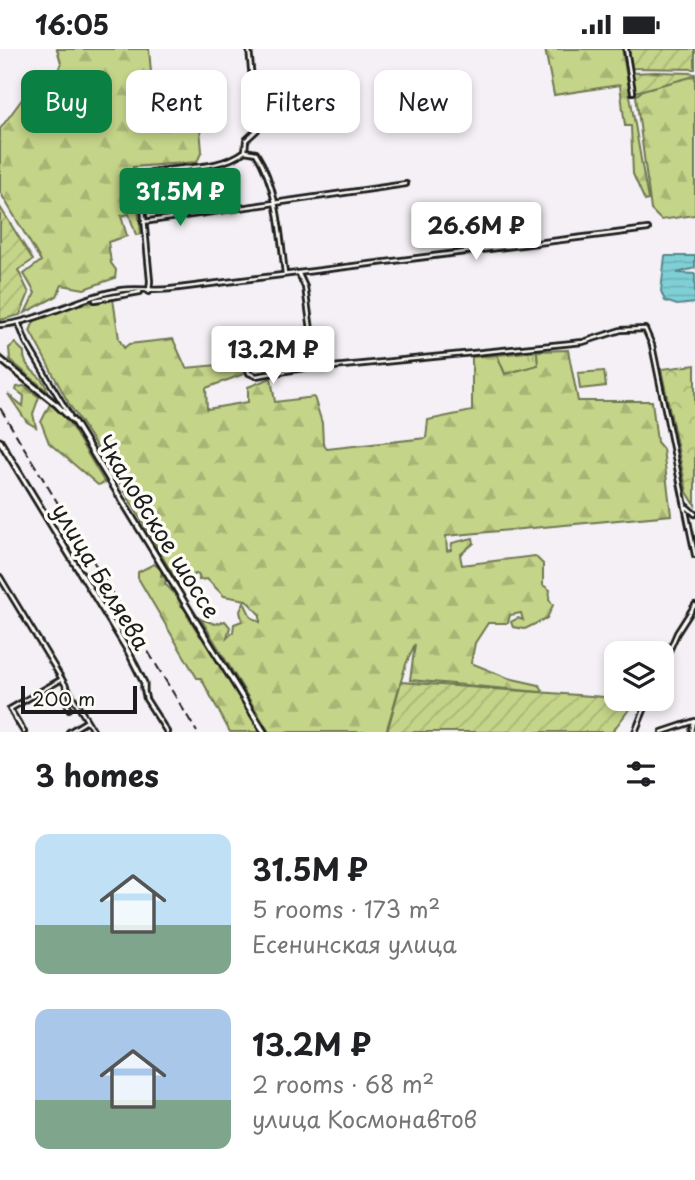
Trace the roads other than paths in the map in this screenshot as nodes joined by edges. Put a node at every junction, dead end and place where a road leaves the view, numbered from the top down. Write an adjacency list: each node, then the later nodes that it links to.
1 (249, 49): 4 (street)
2 (626, 49): 3 (street)
3 (633, 92)
4 (245, 151): 6 (street); 7 (street)
5 (406, 184): 6 (street)
6 (275, 204): 7 (street); 9 (street)
7 (143, 222): 11 (street)
8 (648, 229): 10 (street)
9 (285, 274): 10 (street); 11 (street)
10 (299, 274): 16 (street)
11 (149, 292): 12 (street)
12 (19, 324): 13 (street); 17 (street)
13 (0, 325)
14 (0, 359): 18 (street, Чкаловское шоссе)
15 (246, 363): 16 (street)
16 (316, 366): 21 (street)
17 (55, 390): 18 (street); 19 (street)
18 (48, 397): 19 (street, Чкаловское шоссе)
19 (74, 422): 38 (street, Чкаловское шоссе)
20 (0, 440): 29 (street, улица Беляева)
21 (685, 505): 22 (street); 23 (street)
22 (695, 514)
23 (695, 555)
24 (0, 577): 27 (street)
25 (695, 605): 26 (street)
26 (673, 641)
27 (62, 679): 28 (street); 34 (street)
28 (67, 689): 30 (street); 32 (street)
29 (144, 689): 37 (street, улица Беляева)
30 (69, 709)
31 (644, 711): 39 (street)
32 (87, 721): 35 (street); 36 (street)
33 (695, 722): 40 (street); 41 (street)
34 (24, 732)
35 (69, 732)
36 (94, 732)
37 (167, 732)
38 (264, 732)
39 (635, 732)
40 (662, 732)
41 (692, 732)

